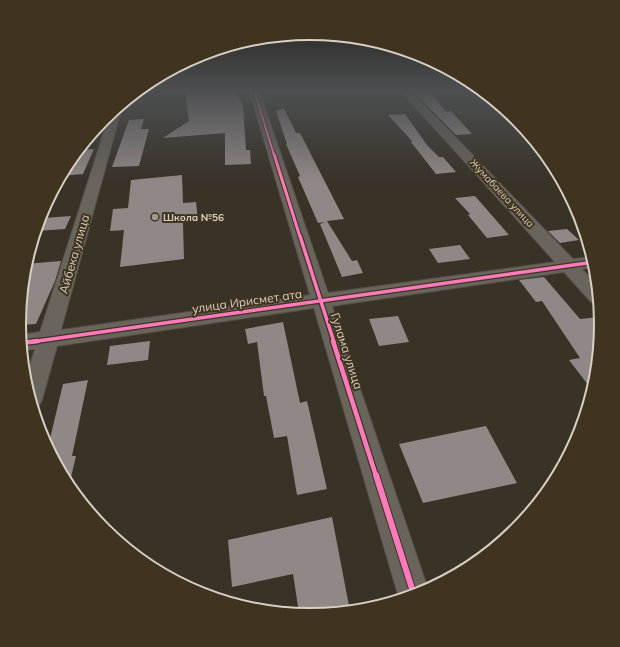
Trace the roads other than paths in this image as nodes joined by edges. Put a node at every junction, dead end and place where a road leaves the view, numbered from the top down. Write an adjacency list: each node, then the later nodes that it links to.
1 (113, 120): 8 (street, Айбека улица)
2 (264, 120): 7 (street, Гулама улица)
3 (433, 120): 5 (street, Жумабаева улица)
4 (588, 263): 5 (street, улица Ирисмет ата)
5 (570, 266): 6 (street, Жумабаева улица); 7 (street, улица Ирисмет ата)
6 (592, 291)
7 (321, 301): 8 (street, улица Ирисмет ата); 11 (street, Гулама улица)
8 (49, 339): 9 (street, улица Ирисмет ата); 10 (street, Айбека улица)
9 (27, 342)
10 (34, 388)
11 (412, 588)

